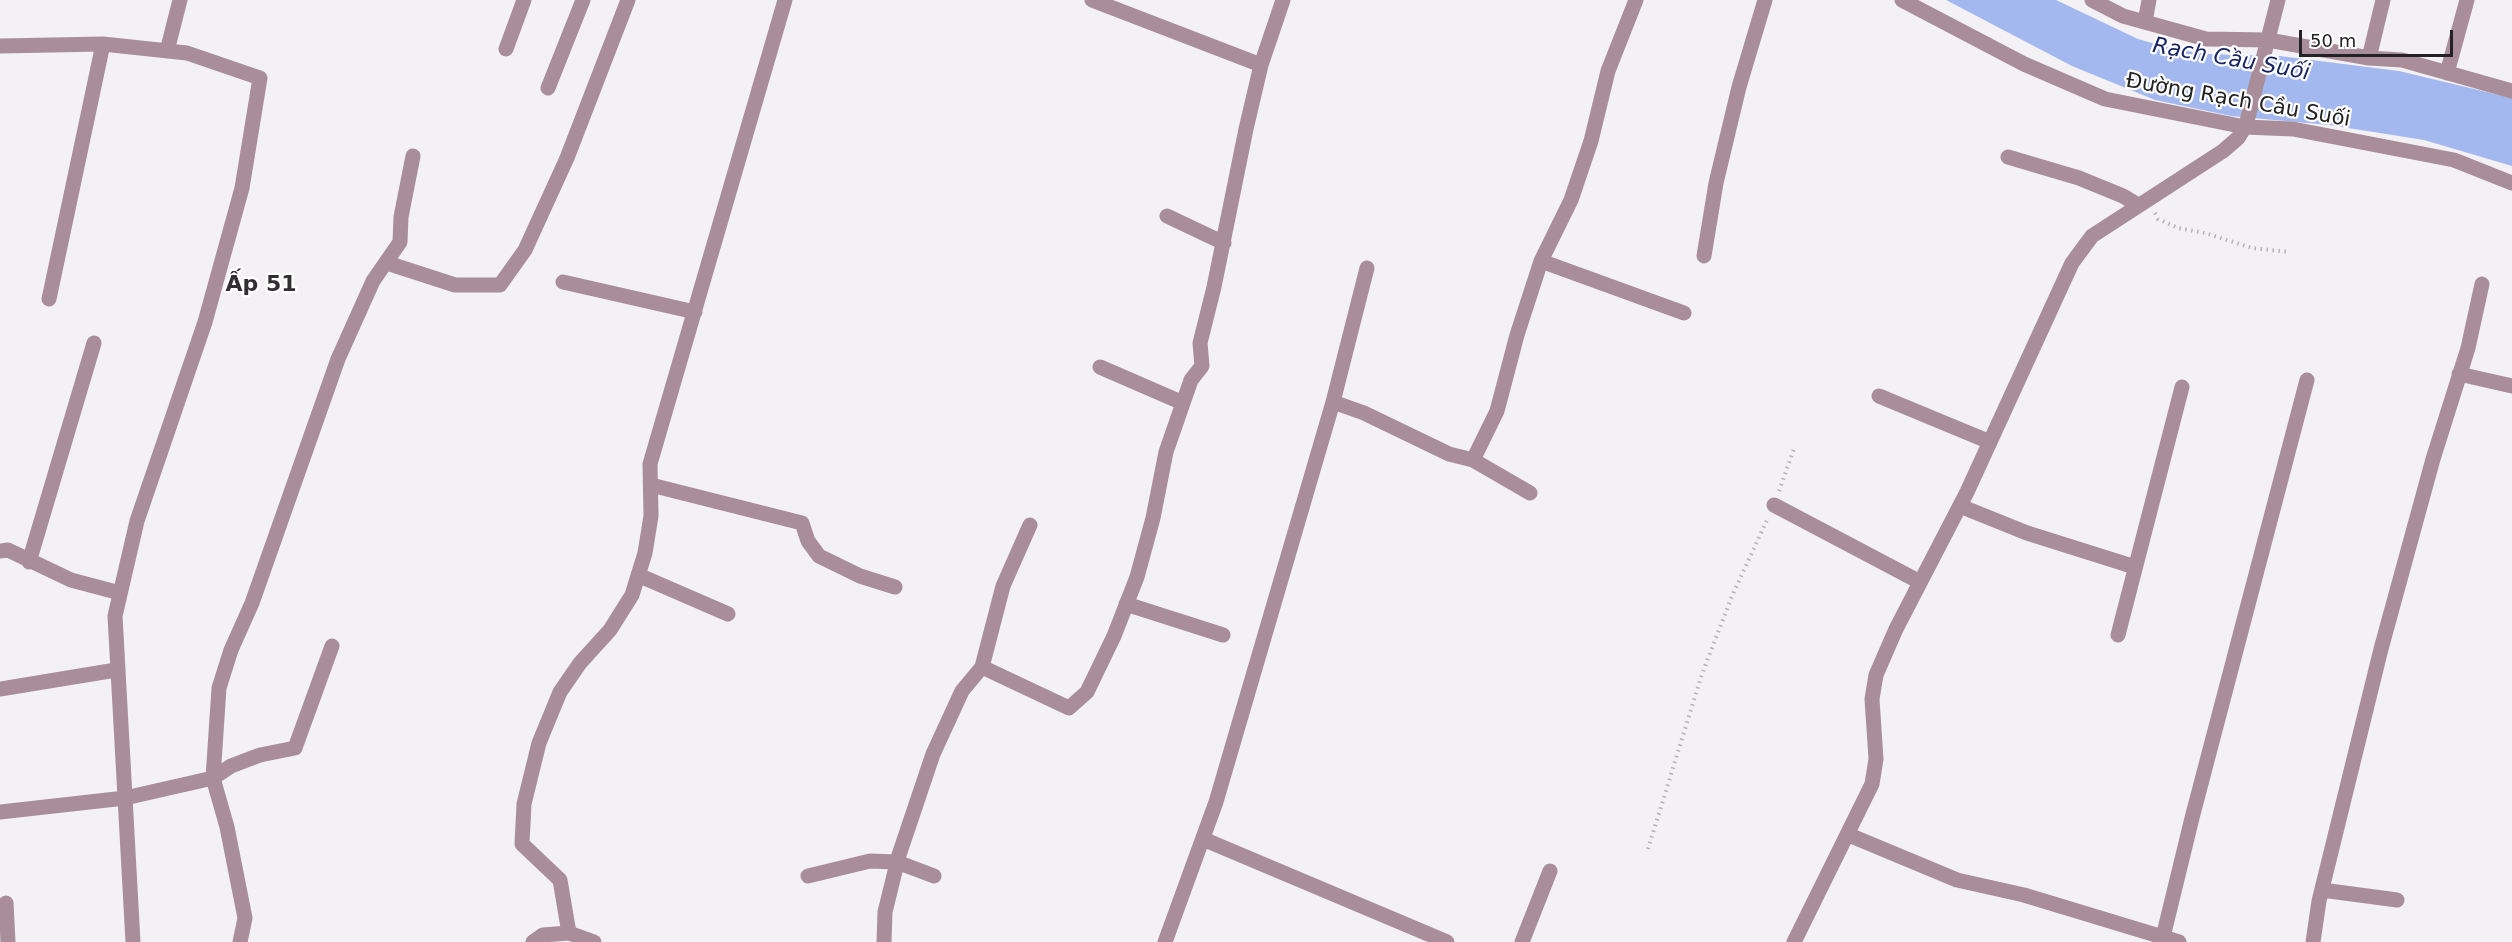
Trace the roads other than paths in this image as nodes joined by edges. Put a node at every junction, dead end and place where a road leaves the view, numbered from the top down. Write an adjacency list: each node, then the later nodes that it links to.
1 (180, 0): 21 (street)
2 (524, 0): 20 (street)
3 (583, 0): 25 (street)
4 (628, 0): 36 (street)
5 (786, 0): 41 (street)
6 (1092, 0): 23 (street)
7 (1283, 0): 23 (street)
8 (1636, 0): 35 (street)
9 (1765, 0): 34 (street)
10 (1902, 0): 27 (street, Đường Rạch Cầu Suối)
11 (2092, 0): 16 (street)
12 (2150, 0): 16 (street)
13 (2278, 0): 17 (street)
14 (2383, 0): 22 (street)
15 (2467, 0): 24 (street)
16 (2145, 22): 17 (street)
17 (2267, 42): 22 (street); 27 (street)
18 (103, 44): 19 (street); 21 (street); 40 (street)
19 (0, 46)
20 (506, 49)
21 (167, 51): 65 (street)
22 (2369, 58): 24 (street)
23 (1261, 65): 33 (street)
24 (2447, 73): 26 (street)
25 (548, 88)
26 (2512, 92)
27 (2246, 126): 30 (street, Đường Rạch Cầu Suối); 31 (street)
28 (413, 156): 36 (street)
29 (2007, 157): 31 (street)
30 (2512, 183)
31 (2142, 202): 52 (street)
32 (1167, 216): 33 (street)
33 (1224, 243): 51 (street)
34 (1704, 256)
35 (1541, 261): 42 (street); 53 (street)
36 (387, 263): 74 (street)
37 (1367, 268): 50 (street)
38 (563, 282): 41 (street)
39 (2482, 284): 45 (street)
40 (49, 299)
41 (695, 312): 54 (street)
42 (1684, 313)
43 (94, 343): 60 (street)
44 (1100, 368): 51 (street)
45 (2459, 374): 47 (street); 83 (street)
46 (2307, 380): 87 (street)
47 (2512, 386)
48 (2182, 387): 61 (street)
49 (1879, 396): 52 (street)
50 (1333, 402): 53 (street); 78 (street)
51 (1183, 403): 66 (street)
52 (1990, 442): 57 (street)
53 (1473, 460): 55 (street)
54 (651, 485): 62 (street); 64 (street)
55 (1530, 494)
56 (1773, 505): 63 (street)
57 (1960, 506): 61 (street); 63 (street)
58 (1030, 525): 71 (street)
59 (0, 551): 60 (street)
60 (29, 562): 65 (street)
61 (2135, 567): 69 (street)
62 (638, 575): 67 (street); 86 (street)
63 (1920, 582): 77 (street)
64 (895, 587)
65 (120, 593): 72 (street)
66 (1126, 604): 68 (street); 71 (street)
67 (728, 614)
68 (1223, 635)
69 (2118, 635)
70 (332, 646): 74 (street)
71 (982, 667): 79 (street)
72 (116, 670): 73 (street); 75 (street)
73 (0, 689)
74 (213, 778): 75 (street); 90 (street)
75 (125, 798): 76 (street); 89 (street)
76 (0, 812)
77 (1849, 835): 87 (street); 97 (street)
78 (1203, 839): 94 (street); 95 (street)
79 (897, 862): 81 (street); 82 (street); 93 (street)
80 (1550, 871): 96 (street)
81 (808, 876)
82 (934, 876)
83 (2322, 890): 84 (street); 99 (street)
84 (2397, 900)
85 (6, 903): 88 (street)
86 (568, 933): 91 (street); 92 (street)
87 (2163, 937): 98 (street)
88 (8, 942)
89 (133, 942)
90 (240, 942)
91 (533, 942)
92 (594, 942)
93 (884, 942)
94 (1166, 942)
95 (1448, 942)
96 (1522, 942)
97 (1794, 942)
98 (2179, 942)
99 (2313, 942)

